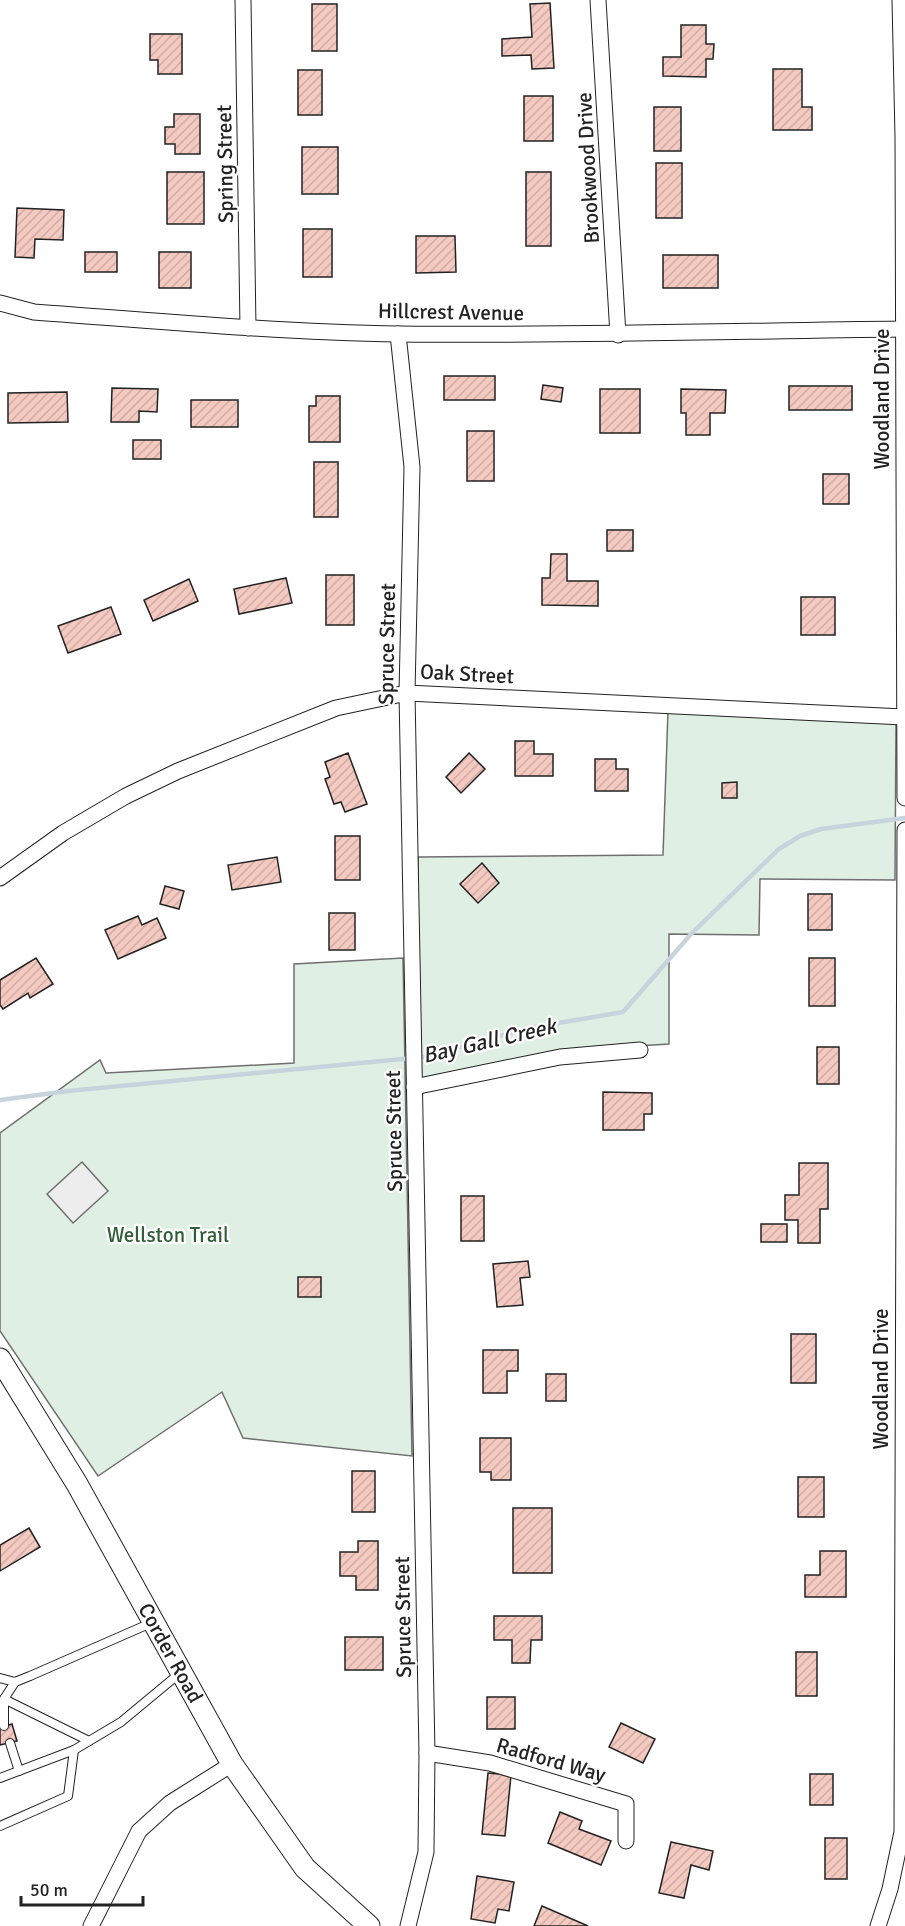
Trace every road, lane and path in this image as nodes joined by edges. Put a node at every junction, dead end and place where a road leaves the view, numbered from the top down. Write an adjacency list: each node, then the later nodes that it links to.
1 (243, 0): 6 (street, Spring Street)
2 (597, 0): 9 (street, Brookwood Drive)
3 (900, 0): 4 (street, Woodland Drive)
4 (904, 137): 7 (street, Woodland Drive)
5 (0, 303): 6 (street, Hillcrest Avenue)
6 (248, 328): 8 (street, Hillcrest Avenue)
7 (902, 329): 9 (street, Hillcrest Avenue); 10 (street, Woodland Drive)
8 (398, 334): 9 (street, Hillcrest Avenue); 11 (street, Spruce Street)
9 (618, 335)
10 (905, 589): 12 (street, Woodland Drive)
11 (407, 693): 12 (street, Oak Street); 16 (street, Oak Street); 18 (street, Spruce Street)
12 (904, 717): 13 (street, Woodland Drive)
13 (905, 798)
14 (905, 830): 15 (street, Woodland Drive)
15 (905, 837): 19 (street, Woodland Drive)
16 (0, 878)
17 (640, 1050): 18 (street)
18 (414, 1082): 30 (street, Spruce Street)
19 (904, 1357): 39 (street, Woodland Drive)
20 (2, 1368): 21 (street, Corder Road)
21 (153, 1622): 22 (street, Corder Road); 24 (lane)
22 (181, 1673): 27 (lane); 31 (street, Corder Road)
23 (0, 1678): 24 (lane)
24 (15, 1682): 25 (lane)
25 (4, 1700): 26 (lane); 27 (lane)
26 (4, 1726)
27 (90, 1741): 29 (lane)
28 (10, 1743): 32 (lane)
29 (74, 1750): 32 (lane); 34 (lane)
30 (427, 1753): 35 (street, Radford Way); 38 (street, Spruce Street)
31 (232, 1764): 36 (street); 37 (street, Corder Road)
32 (20, 1771): 33 (lane)
33 (0, 1778)
34 (0, 1826)
35 (626, 1841)
36 (91, 1926)
37 (369, 1926)
38 (408, 1926)
39 (878, 1926)

